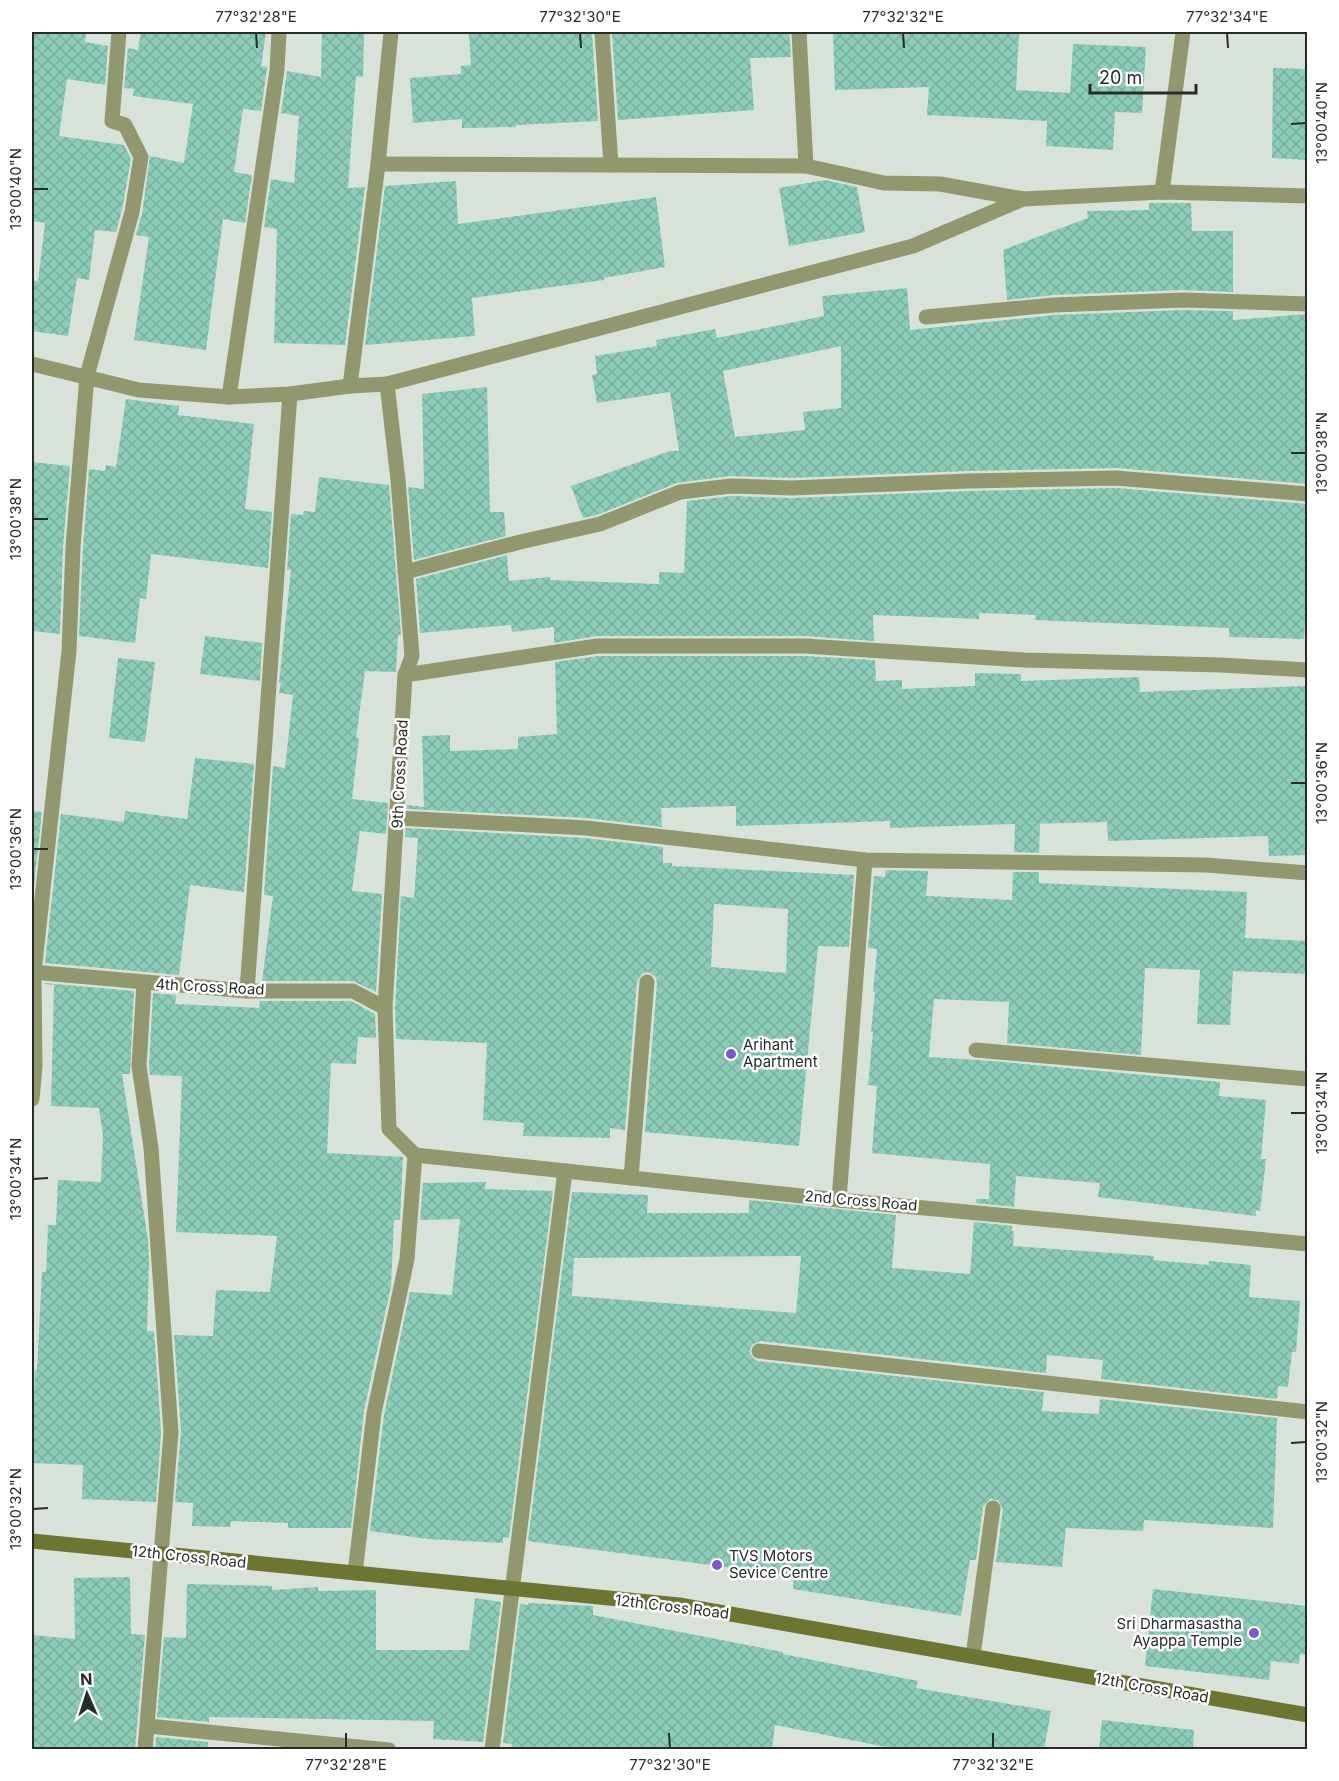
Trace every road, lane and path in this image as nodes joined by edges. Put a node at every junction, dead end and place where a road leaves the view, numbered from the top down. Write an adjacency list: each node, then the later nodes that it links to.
1 (119, 32): 16 (street)
2 (279, 32): 20 (street)
3 (391, 32): 7 (street)
4 (602, 32): 8 (street)
5 (799, 32): 9 (street)
6 (1184, 32): 10 (street)
7 (378, 164): 8 (street); 18 (street)
8 (612, 165): 9 (street)
9 (806, 166): 12 (street)
10 (1162, 192): 11 (street); 12 (street)
11 (1308, 196)
12 (1023, 199): 17 (street)
13 (1308, 304): 14 (street)
14 (926, 317)
15 (32, 364): 16 (street)
16 (87, 376): 20 (street); 28 (street)
17 (387, 384): 18 (street); 22 (street, 9th Cross Road)
18 (350, 386): 19 (street)
19 (290, 394): 20 (street); 31 (street)
20 (229, 397)
21 (1308, 494): 22 (street)
22 (405, 572): 24 (street, 9th Cross Road)
23 (1308, 670): 24 (street)
24 (405, 675): 25 (street, 9th Cross Road)
25 (398, 818): 26 (street); 32 (street, 9th Cross Road)
26 (865, 860): 27 (street); 39 (street)
27 (1308, 873)
28 (33, 972): 30 (street, 4th Cross Road); 35 (street)
29 (647, 982): 38 (street)
30 (144, 983): 31 (street, 4th Cross Road); 45 (street)
31 (247, 991): 32 (street, 4th Cross Road)
32 (386, 1008): 36 (street, 9th Cross Road)
33 (976, 1050): 34 (street)
34 (1308, 1079)
35 (32, 1099)
36 (415, 1155): 37 (street, 2nd Cross Road); 46 (street)
37 (565, 1171): 38 (street, 2nd Cross Road); 47 (street)
38 (632, 1178): 39 (street, 2nd Cross Road)
39 (839, 1200): 40 (street, 2nd Cross Road)
40 (1308, 1244)
41 (759, 1351): 42 (street)
42 (1308, 1412)
43 (993, 1508): 48 (street)
44 (32, 1541): 45 (main road, 12th Cross Road)
45 (160, 1554): 46 (main road, 12th Cross Road); 50 (street)
46 (355, 1573): 47 (main road, 12th Cross Road)
47 (513, 1589): 48 (main road, 12th Cross Road); 53 (street)
48 (973, 1656): 49 (main road, 12th Cross Road)
49 (1308, 1715)
50 (148, 1726): 51 (street); 52 (street)
51 (145, 1749)
52 (388, 1749)
53 (492, 1749)

